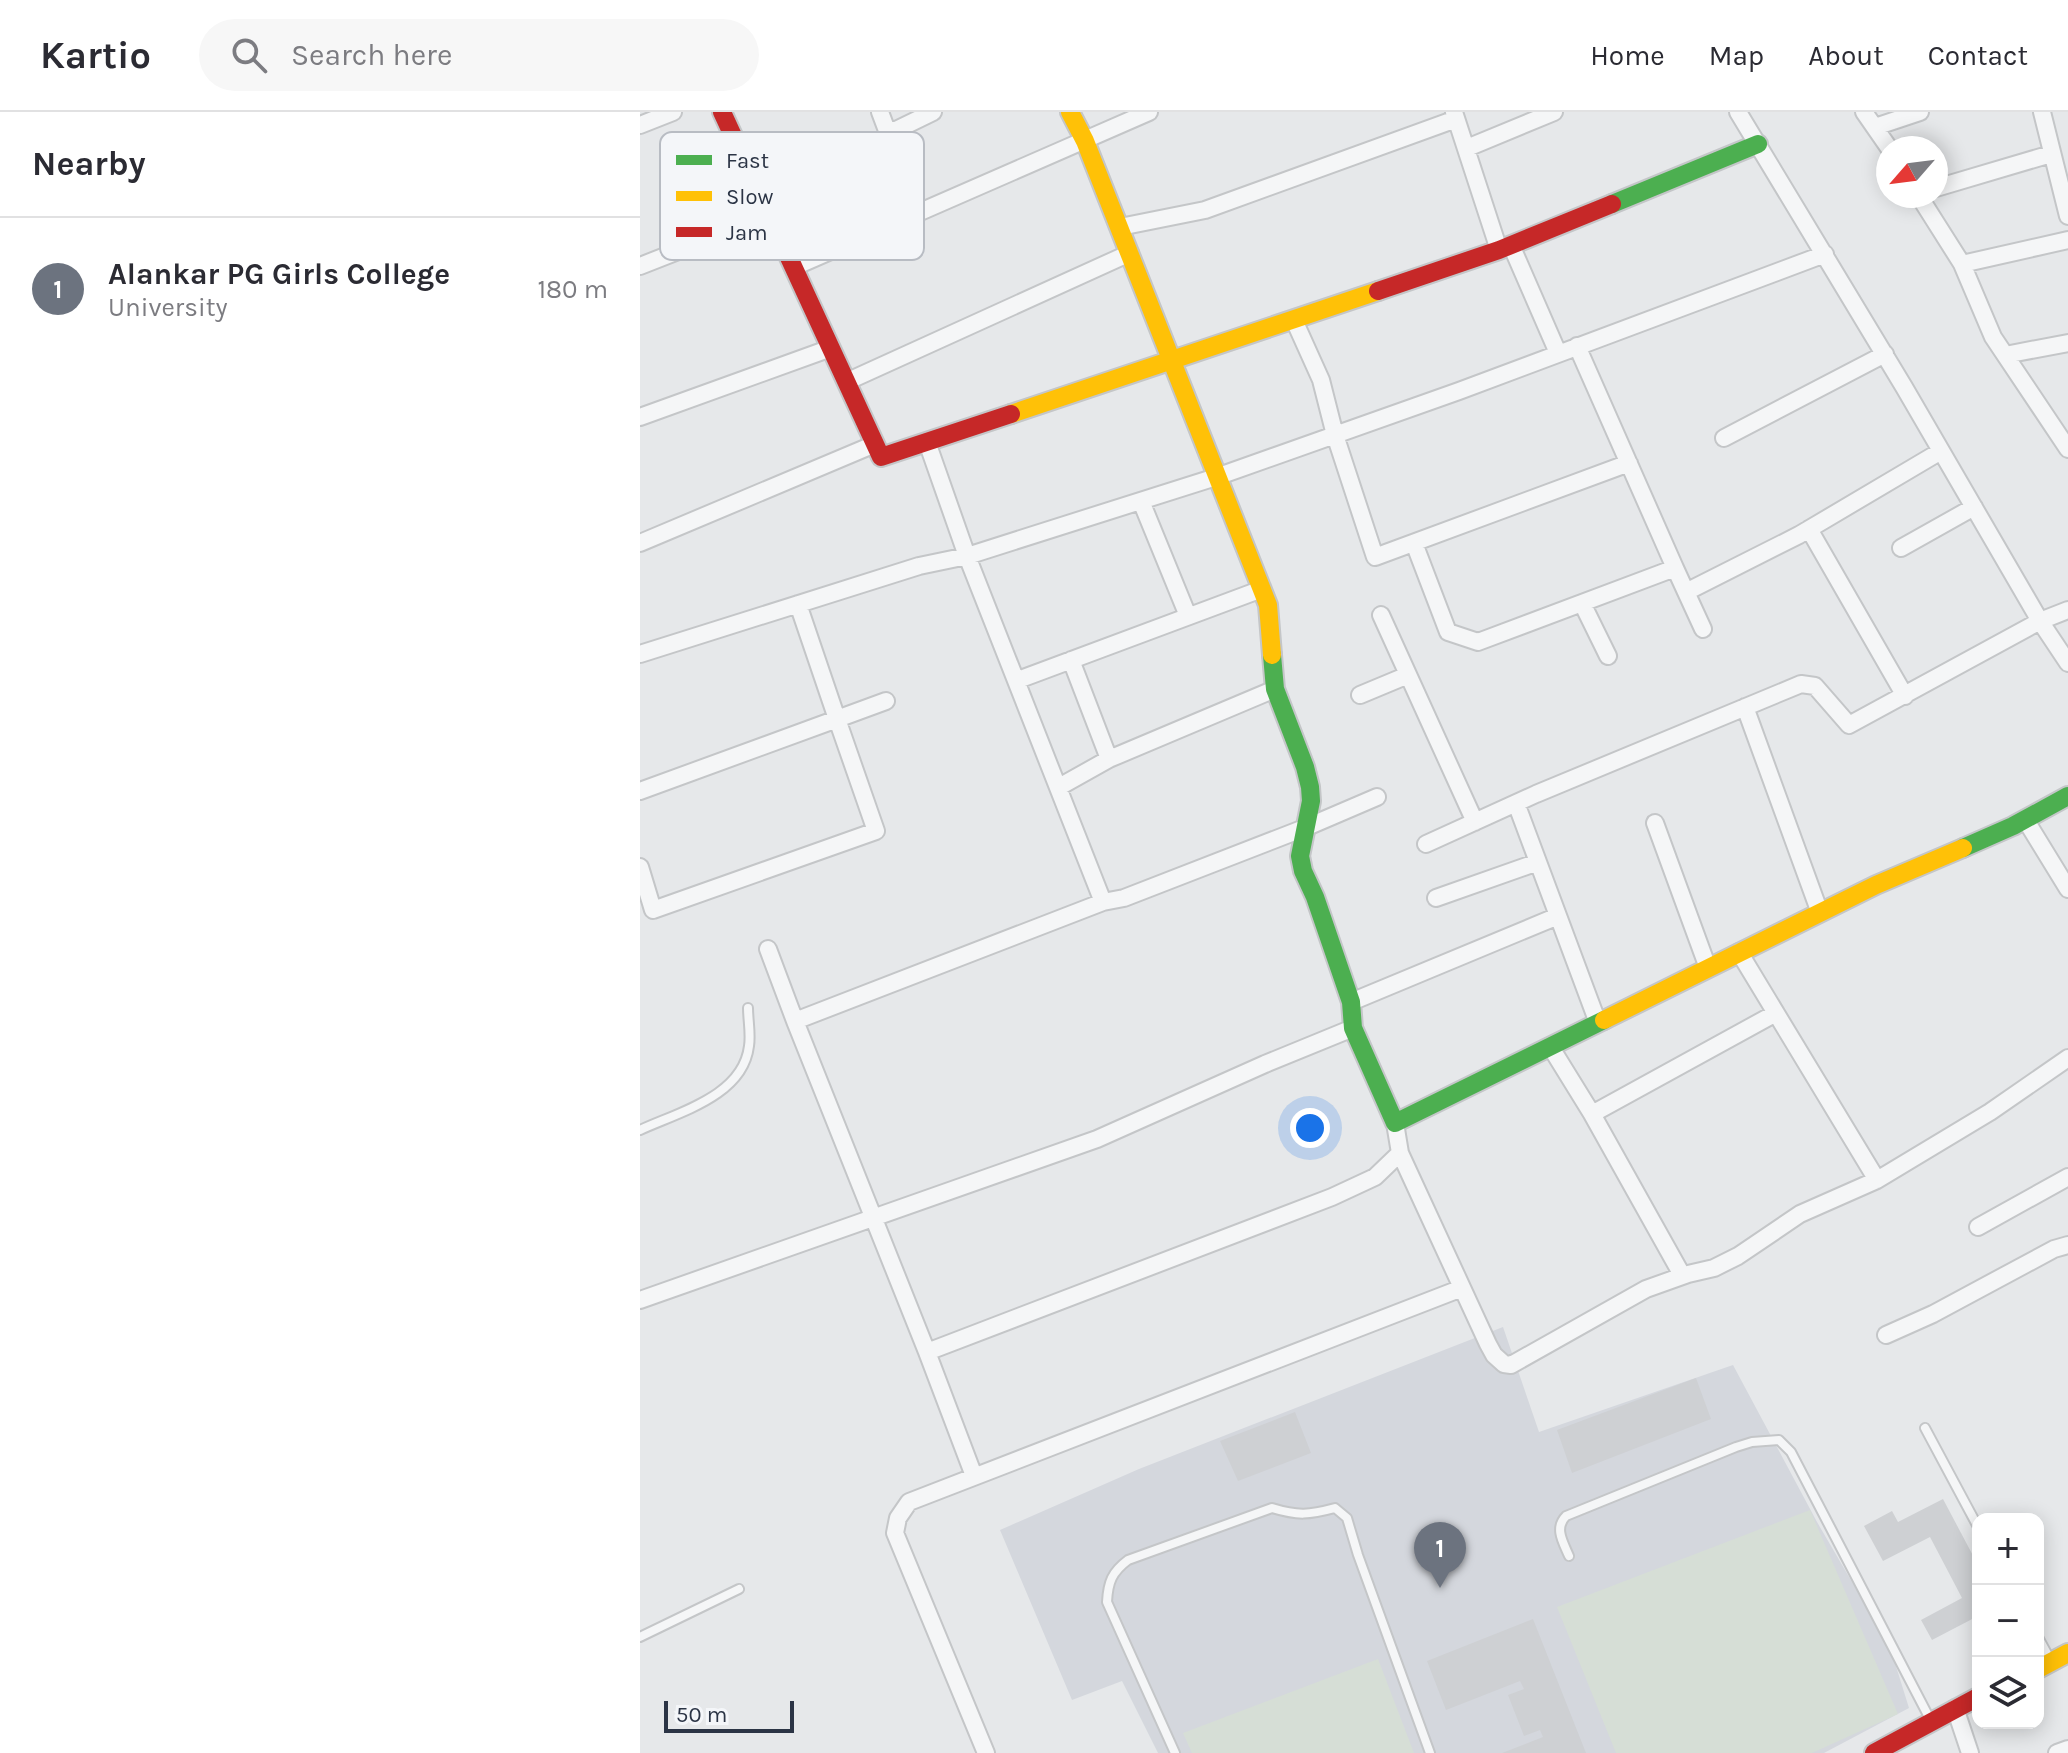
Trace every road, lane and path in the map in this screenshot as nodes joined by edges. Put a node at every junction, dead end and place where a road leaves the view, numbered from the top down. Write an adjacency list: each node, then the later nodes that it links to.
1 (673, 112): 13 (street)
2 (722, 112): 15 (street)
3 (880, 112): 4 (street)
4 (933, 112)
5 (1070, 112): 17 (street)
6 (1149, 112): 17 (street)
7 (1554, 112): 19 (street)
8 (1738, 112): 18 (street)
9 (1864, 112): 14 (street)
10 (1920, 112): 14 (street)
11 (2042, 112): 20 (street)
12 (1455, 115): 19 (street); 25 (street)
13 (640, 125)
14 (1875, 127): 16 (street)
15 (731, 132)
16 (1881, 136)
17 (1085, 141): 23 (street); 25 (street)
18 (1758, 144): 27 (street); 29 (street)
19 (1467, 148): 27 (street)
20 (2051, 154): 21 (street); 24 (street)
21 (1948, 184)
22 (1927, 208): 33 (street)
23 (924, 211)
24 (2068, 216)
25 (1120, 227): 28 (street)
26 (2068, 240): 33 (street)
27 (1505, 248): 36 (street); 40 (street)
28 (1130, 253): 43 (street); 44 (street)
29 (1825, 254): 38 (street); 41 (street)
30 (660, 258): 34 (street)
31 (791, 260): 35 (street)
32 (810, 260): 35 (street)
33 (1962, 264): 42 (street)
34 (640, 266)
35 (794, 267): 39 (street)
36 (1294, 320): 43 (street); 46 (street)
37 (2068, 343): 42 (street)
38 (1577, 346): 40 (street); 52 (street)
39 (831, 348): 44 (street); 45 (street)
40 (1558, 353): 46 (street)
41 (1885, 354): 47 (street); 51 (street)
42 (2005, 355): 50 (street)
43 (1173, 359): 48 (street); 53 (street)
44 (846, 382): 49 (street)
45 (640, 417)
46 (1335, 435): 53 (street); 58 (street)
47 (1724, 438)
48 (927, 442): 49 (street); 60 (street)
49 (875, 444): 57 (street)
50 (2068, 449)
51 (1941, 451): 55 (street); 56 (street)
52 (1629, 463): 58 (street); 61 (street)
53 (1219, 476): 54 (street); 62 (street)
54 (1141, 501): 60 (street); 68 (street)
55 (1974, 507): 59 (street); 69 (street)
56 (1809, 529): 63 (street); 79 (street)
57 (640, 543)
58 (1414, 543): 64 (street)
59 (1901, 548)
60 (967, 556): 65 (street); 76 (street)
61 (1675, 568): 63 (street); 64 (street)
62 (1262, 589): 68 (street); 77 (street)
63 (1686, 592): 70 (street)
64 (1582, 603): 72 (street)
65 (798, 604): 71 (street); 82 (street)
66 (2068, 610): 69 (street)
67 (1381, 615): 75 (street)
68 (1188, 616): 73 (street)
69 (2040, 621): 74 (street); 79 (street)
70 (1703, 629)
71 (640, 654)
72 (1608, 656)
73 (1071, 660): 76 (street); 83 (street)
74 (2068, 663)
75 (1408, 675): 78 (street); 90 (street)
76 (1018, 680): 84 (street)
77 (1275, 689): 83 (street); 92 (street)
78 (1360, 695)
79 (1905, 696): 81 (street)
80 (886, 701): 82 (street)
81 (1745, 707): 88 (street); 99 (street)
82 (837, 719): 85 (street); 95 (street)
83 (1109, 759): 84 (street)
84 (1059, 787): 98 (street)
85 (640, 791)
86 (2068, 796): 89 (street)
87 (1377, 797): 92 (street)
88 (1516, 803): 90 (street); 94 (street)
89 (2025, 819): 96 (street); 99 (street)
90 (1475, 822): 93 (street)
91 (1655, 823): 103 (street)
92 (1307, 827): 98 (street); 104 (street)
93 (1426, 844)
94 (1538, 862): 97 (street); 100 (street)
95 (640, 867)
96 (2068, 889)
97 (1436, 898)
98 (1103, 902): 107 (street)
99 (1820, 913): 102 (street)
100 (1558, 916): 104 (street); 108 (street)
101 (768, 949): 107 (street)
102 (1739, 952): 103 (street); 106 (street)
103 (1708, 968): 108 (street)
104 (1351, 1002): 109 (street)
105 (748, 1008): 114 (lane)
106 (1776, 1013): 112 (street); 117 (street)
107 (795, 1021): 118 (street)
108 (1598, 1023): 110 (street)
109 (1353, 1028): 113 (street); 118 (street)
110 (1550, 1046): 112 (street); 113 (street)
111 (2068, 1058): 117 (street)
112 (1592, 1114): 121 (street)
113 (1395, 1123): 115 (street)
114 (640, 1130)
115 (1400, 1153): 122 (street); 125 (street)
116 (2068, 1177): 119 (street)
117 (1877, 1180): 121 (street)
118 (873, 1220): 123 (street); 125 (street)
119 (1978, 1227)
120 (2068, 1245): 124 (street)
121 (1682, 1275): 122 (street)
122 (1462, 1288): 127 (street)
123 (640, 1300)
124 (1886, 1335)
125 (927, 1352): 127 (street)
126 (1925, 1428): 128 (lane)
127 (974, 1476): 136 (street)
128 (1972, 1516)
129 (1569, 1556): 134 (lane)
130 (739, 1589): 131 (lane)
131 (640, 1637)
132 (1972, 1700): 133 (street)
133 (1955, 1708): 134 (street); 140 (street)
134 (1931, 1721): 139 (street)
135 (2068, 1749): 141 (street)
136 (986, 1753)
137 (1175, 1753): 138 (lane)
138 (1430, 1753)
139 (1874, 1753)
140 (1970, 1753)
141 (2057, 1753)

